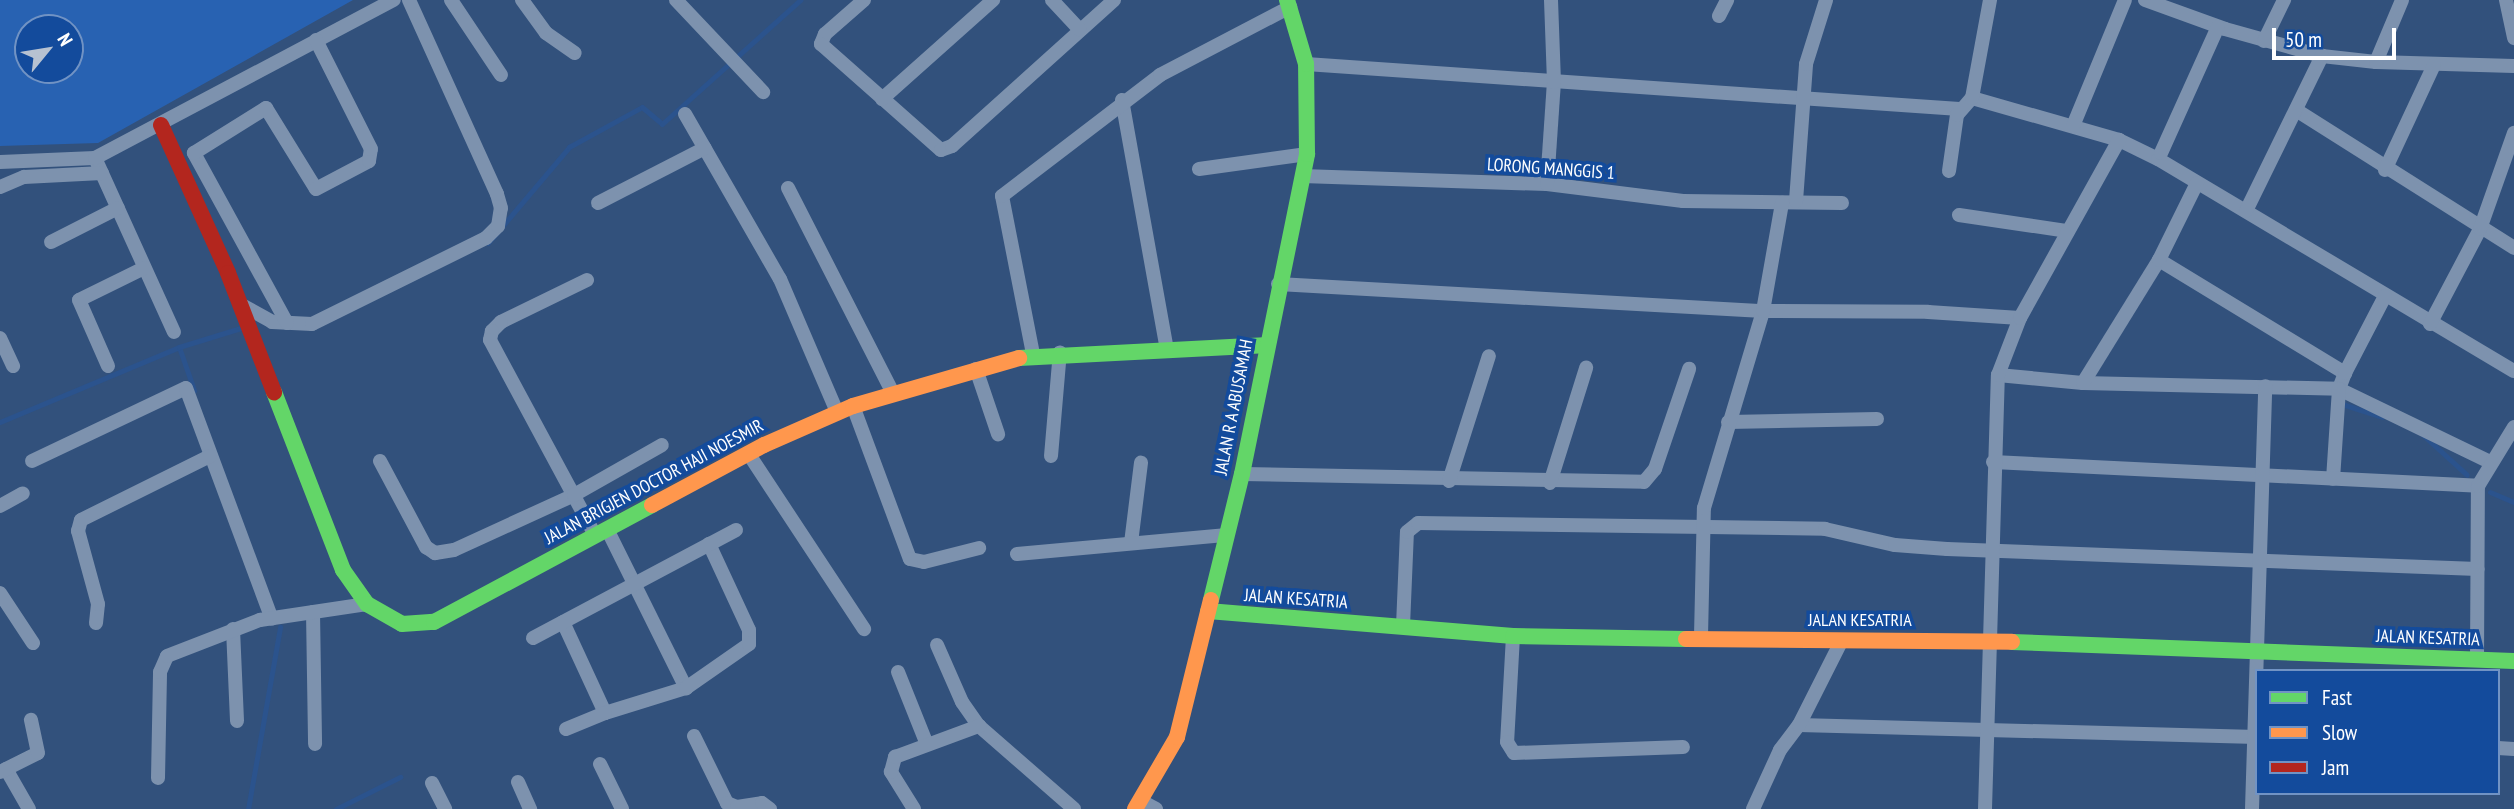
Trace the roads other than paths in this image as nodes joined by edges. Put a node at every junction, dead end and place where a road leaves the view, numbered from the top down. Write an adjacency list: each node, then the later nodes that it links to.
1 (394, 0): 26 (street)
2 (409, 0): 80 (street)
3 (451, 0): 34 (street)
4 (522, 0): 28 (street)
5 (677, 0): 36 (street)
6 (864, 0): 39 (street)
7 (993, 0): 39 (street)
8 (1052, 0): 24 (street)
9 (1114, 0): 24 (street)
10 (1551, 0): 35 (street)
11 (1727, 0): 22 (street)
12 (1826, 0): 37 (street)
13 (1990, 0): 38 (street)
14 (2125, 0): 45 (street)
15 (2145, 0): 21 (street)
16 (2187, 0): 21 (street)
17 (2284, 0): 27 (street)
18 (2402, 0): 30 (street)
19 (2506, 0): 25 (street)
20 (1289, 4): 31 (street, JALAN R A ABUSAMAH); 40 (street)
21 (2180, 14): 23 (street)
22 (1719, 16)
23 (2218, 26): 27 (street); 49 (street)
24 (1079, 29): 39 (street)
25 (2514, 38)
26 (316, 40): 44 (street); 80 (street)
27 (2264, 41): 29 (street)
28 (576, 53)
29 (2322, 56): 30 (street); 42 (street)
30 (2376, 62): 32 (street)
31 (1306, 64): 35 (street); 50 (street, JALAN R A ABUSAMAH)
32 (2434, 65): 33 (street); 54 (street)
33 (2514, 66)
34 (501, 75)
35 (1554, 82): 37 (street); 59 (street)
36 (764, 92)
37 (1802, 95): 41 (street); 62 (street)
38 (1972, 98): 41 (street); 45 (street)
39 (882, 99)
40 (1122, 100): 85 (street); 87 (street)
41 (1959, 109): 55 (street)
42 (2296, 110): 54 (street); 66 (street)
43 (685, 114): 48 (street)
44 (161, 125): 51 (street); 77 (street, JALAN BRIGJEN DOCTOR HAJI NOESMIR)
45 (2073, 126): 47 (street)
46 (2514, 133): 68 (street)
47 (2119, 140): 58 (street); 69 (street)
48 (705, 148): 63 (street); 101 (street)
49 (2161, 153)
50 (1307, 154): 53 (street); 57 (street, JALAN R A ABUSAMAH)
51 (95, 158): 52 (street); 56 (street)
52 (0, 162)
53 (1199, 169)
54 (2385, 170): 68 (street)
55 (1949, 171)
56 (102, 173): 60 (street); 65 (street)
57 (1302, 176): 59 (street, LORONG MANGGIS 1); 75 (street, JALAN R A ABUSAMAH)
58 (2197, 183): 66 (street); 72 (street)
59 (1547, 184): 62 (street, LORONG MANGGIS 1)
60 (0, 187)
61 (788, 188): 100 (street)
62 (1789, 202): 64 (street, LORONG MANGGIS 1); 78 (street)
63 (598, 203)
64 (1842, 203)
65 (118, 208): 70 (street); 73 (street)
66 (2246, 211): 76 (street)
67 (1959, 215): 69 (street)
68 (2480, 229): 71 (street); 81 (street)
69 (2068, 231): 79 (street)
70 (51, 242)
71 (2514, 248)
72 (2159, 260): 95 (street); 97 (street)
73 (144, 268): 82 (street); 90 (street)
74 (587, 280): 122 (street)
75 (1279, 284): 78 (street); 84 (street, JALAN R A ABUSAMAH)
76 (2385, 296): 81 (street); 95 (street)
77 (238, 304): 80 (street); 137 (street, JALAN BRIGJEN DOCTOR HAJI NOESMIR)
78 (1763, 312): 79 (street); 103 (street)
79 (2020, 317): 96 (street)
80 (287, 323)
81 (2430, 324): 94 (street)
82 (174, 332)
83 (0, 338): 89 (street)
84 (1265, 345): 85 (street, JALAN BRIGJEN DOCTOR HAJI NOESMIR); 115 (street, JALAN R A ABUSAMAH)
85 (1167, 349): 86 (street, JALAN BRIGJEN DOCTOR HAJI NOESMIR)
86 (1060, 352): 87 (street, JALAN BRIGJEN DOCTOR HAJI NOESMIR); 109 (street)
87 (1033, 354): 92 (street, JALAN BRIGJEN DOCTOR HAJI NOESMIR)
88 (1489, 356): 118 (street)
89 (13, 366)
90 (108, 366)
91 (1586, 368): 119 (street)
92 (976, 369): 100 (street, JALAN BRIGJEN DOCTOR HAJI NOESMIR); 105 (street)
93 (1689, 369): 119 (street)
94 (2514, 371)
95 (2345, 373): 99 (street)
96 (1998, 375): 97 (street); 112 (street)
97 (2083, 383): 98 (street)
98 (2265, 386): 99 (street); 116 (street)
99 (2339, 389): 113 (street); 117 (street)
100 (894, 393): 101 (street, JALAN BRIGJEN DOCTOR HAJI NOESMIR)
101 (845, 409): 107 (street, JALAN BRIGJEN DOCTOR HAJI NOESMIR); 130 (street)
102 (1877, 418): 103 (street)
103 (1728, 422): 124 (street)
104 (2514, 427): 113 (street)
105 (998, 434)
106 (662, 445): 122 (street)
107 (748, 453): 126 (street, JALAN BRIGJEN DOCTOR HAJI NOESMIR); 145 (street)
108 (210, 456): 110 (street); 140 (street); 142 (street)
109 (1051, 456)
110 (32, 461)
111 (380, 461): 122 (street)
112 (1993, 462): 116 (street); 131 (street)
113 (2490, 462): 120 (street)
114 (1141, 463): 128 (street)
115 (1242, 474): 118 (street); 127 (street, JALAN R A ABUSAMAH)
116 (2264, 475): 117 (street); 133 (street)
117 (2333, 479): 120 (street)
118 (1449, 481): 119 (street)
119 (1550, 483)
120 (2478, 486): 134 (street)
121 (23, 493): 123 (street)
122 (574, 495): 126 (street)
123 (2, 499)
124 (1703, 528): 131 (street); 143 (street); 147 (street)
125 (736, 530): 129 (street)
126 (601, 532): 135 (street); 137 (street, JALAN BRIGJEN DOCTOR HAJI NOESMIR)
127 (1227, 535): 128 (street); 138 (street, JALAN R A ABUSAMAH)
128 (1131, 543): 132 (street)
129 (709, 544): 135 (street); 158 (street)
130 (979, 548)
131 (1992, 550): 133 (street); 149 (street)
132 (1017, 554)
133 (2261, 559): 134 (street); 153 (street)
134 (2478, 569): 154 (street)
135 (634, 584): 141 (street); 158 (street)
136 (0, 593): 151 (street)
137 (367, 604): 139 (street)
138 (1208, 611): 143 (street, JALAN KESATRIA); 177 (street, JALAN R A ABUSAMAH)
139 (313, 612): 140 (street); 169 (street)
140 (272, 619): 144 (street)
141 (563, 622): 148 (street); 159 (street)
142 (96, 623)
143 (1403, 626): 146 (street, JALAN KESATRIA)
144 (233, 629): 161 (street); 174 (street)
145 (864, 629)
146 (1513, 636): 147 (street, JALAN KESATRIA); 170 (street)
147 (1701, 636): 150 (street, JALAN KESATRIA)
148 (533, 638)
149 (1989, 641): 150 (street, JALAN KESATRIA); 153 (street, JALAN KESATRIA); 165 (street)
150 (1841, 642): 162 (street)
151 (33, 643)
152 (937, 645): 163 (street)
153 (2257, 651): 154 (street, JALAN KESATRIA); 156 (street)
154 (2477, 659): 155 (street, JALAN KESATRIA)
155 (2514, 661)
156 (2257, 669)
157 (898, 672): 168 (street)
158 (686, 688): 159 (street)
159 (605, 713): 164 (street)
160 (30, 720): 173 (street)
161 (237, 721)
162 (1800, 725): 165 (street); 185 (street)
163 (979, 726): 168 (street); 184 (street)
164 (566, 729)
165 (1987, 730): 167 (street); 186 (street)
166 (695, 736): 182 (street)
167 (2255, 737)
168 (926, 742): 183 (street)
169 (315, 744)
170 (1682, 747)
171 (2255, 755): 187 (street)
172 (600, 764): 181 (street)
173 (3, 771): 178 (street)
174 (158, 778)
175 (518, 782): 180 (street)
176 (432, 783): 179 (street)
177 (1144, 806)
178 (29, 809)
179 (445, 809)
180 (530, 809)
181 (622, 809)
182 (770, 809)
183 (914, 809)
184 (1074, 809)
185 (1753, 809)
186 (1985, 809)
187 (2252, 809)

